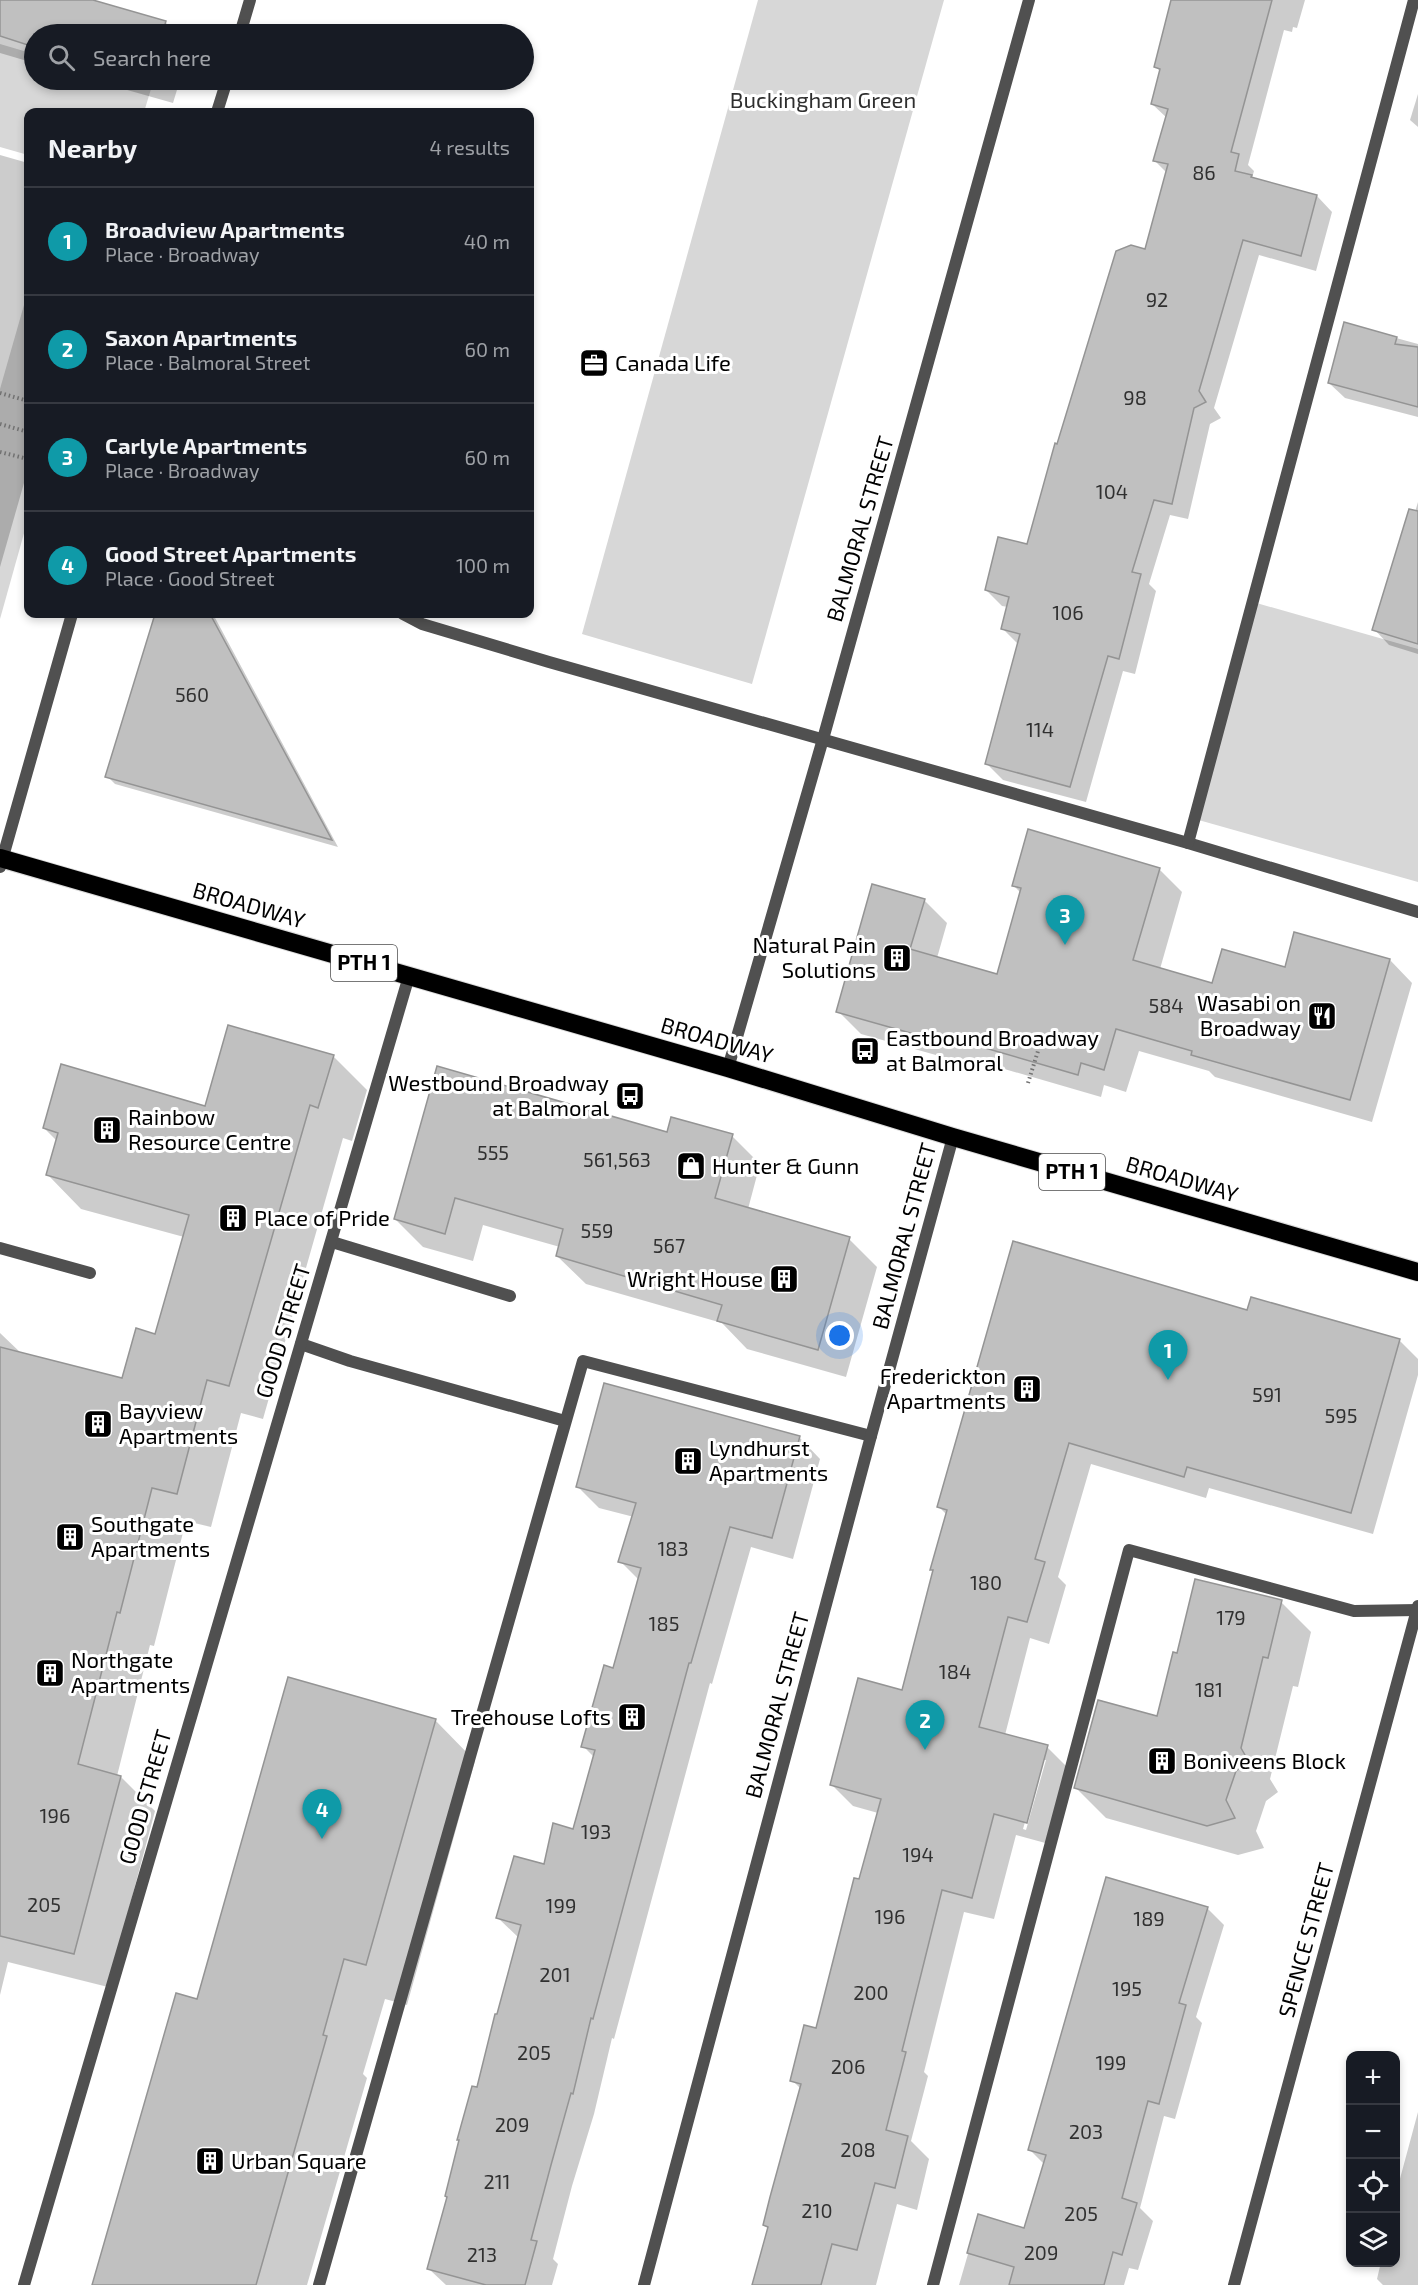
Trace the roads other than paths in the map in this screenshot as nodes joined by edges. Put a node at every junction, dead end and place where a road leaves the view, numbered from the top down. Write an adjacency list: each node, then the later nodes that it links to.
1 (250, 0): 4 (street)
2 (1029, 0): 9 (street, BALMORAL STREET)
3 (1414, 0): 10 (street)
4 (243, 24)
5 (224, 90): 6 (street)
6 (218, 108)
7 (71, 618): 11 (street)
8 (411, 618): 9 (street)
9 (823, 739): 10 (street); 14 (street, BALMORAL STREET)
10 (1188, 843): 12 (street)
11 (1, 862): 13 (highway, BROADWAY / PTH 1)
12 (1418, 912)
13 (409, 976): 14 (highway, BROADWAY / PTH 1); 16 (street, GOOD STREET)
14 (728, 1068): 15 (highway, BROADWAY / PTH 1)
15 (953, 1137): 18 (highway, BROADWAY / PTH 1); 23 (street, BALMORAL STREET)
16 (332, 1242): 20 (street); 21 (street, GOOD STREET)
17 (0, 1248): 19 (street)
18 (1418, 1272)
19 (90, 1273)
20 (510, 1296)
21 (300, 1344): 22 (street); 25 (street, GOOD STREET)
22 (566, 1421): 23 (street); 26 (street)
23 (871, 1436): 27 (street, BALMORAL STREET)
24 (1418, 1608): 28 (street); 29 (street, SPENCE STREET)
25 (24, 2285)
26 (320, 2285)
27 (644, 2285)
28 (933, 2285)
29 (1234, 2285)

